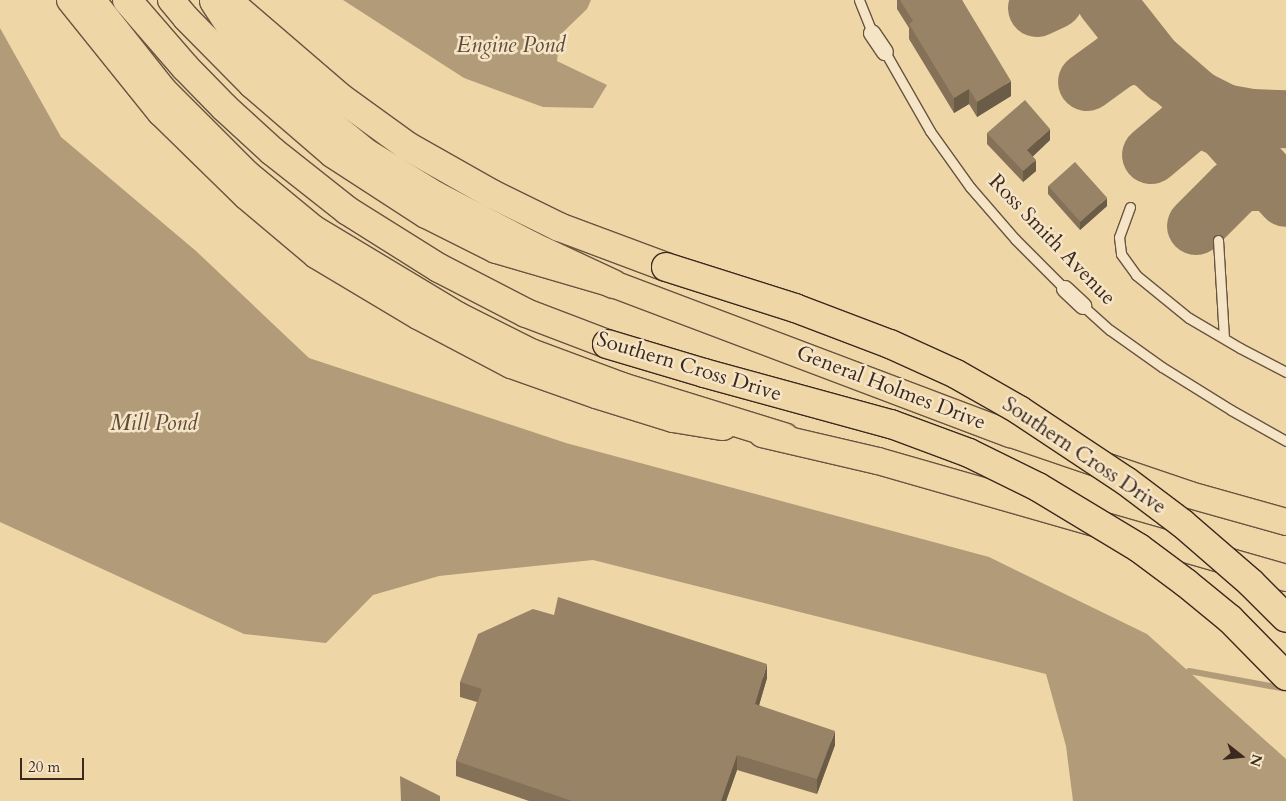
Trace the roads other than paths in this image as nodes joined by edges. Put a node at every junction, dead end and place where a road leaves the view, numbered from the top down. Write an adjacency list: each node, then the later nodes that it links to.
1 (70, 0): 17 (main road)
2 (91, 0): 17 (highway)
3 (127, 0): 22 (highway, Southern Cross Drive, bridge)
4 (171, 0): 12 (main road, General Holmes Drive)
5 (213, 0): 12 (highway)
6 (227, 0): 21 (highway, Southern Cross Drive, bridge)
7 (859, 0): 8 (lane, Ross Smith Avenue)
8 (872, 33): 9 (street, Ross Smith Avenue)
9 (885, 52): 13 (lane, Ross Smith Avenue)
10 (1130, 207): 15 (lane)
11 (1218, 240): 15 (lane)
12 (613, 284): 19 (main road, General Holmes Drive)
13 (1065, 290): 14 (street, Ross Smith Avenue)
14 (1083, 306): 18 (lane, Ross Smith Avenue)
15 (1224, 338): 16 (lane)
16 (1286, 372)
17 (784, 437): 20 (main road)
18 (1286, 441)
19 (1286, 522)
20 (1286, 578)
21 (1286, 618)
22 (1286, 676)

